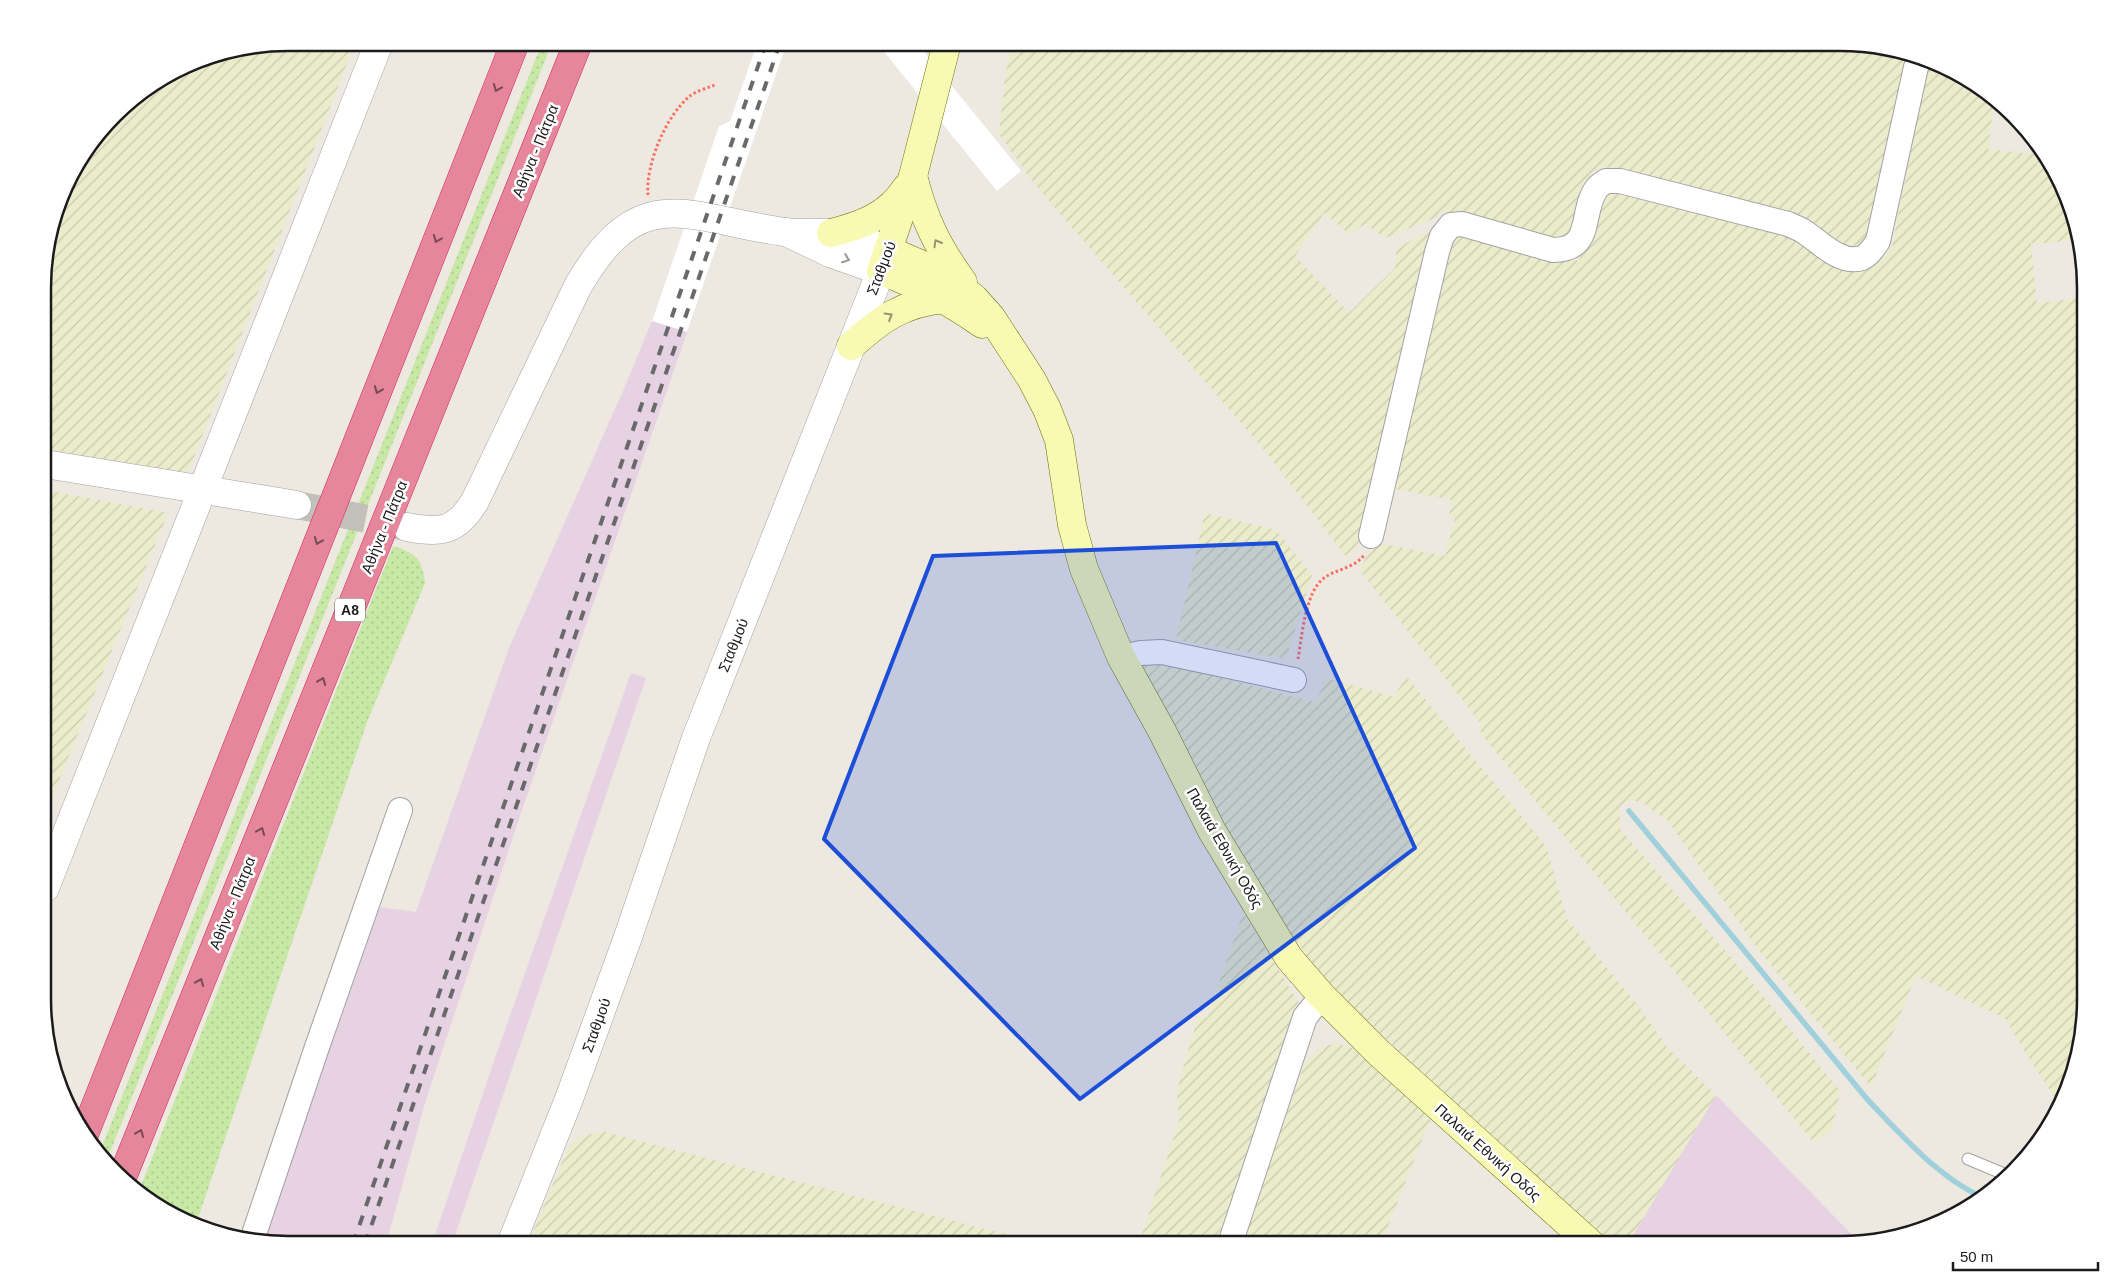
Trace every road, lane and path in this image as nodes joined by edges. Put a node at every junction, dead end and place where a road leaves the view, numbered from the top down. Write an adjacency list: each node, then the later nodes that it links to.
1 (374, 51): 17 (street)
2 (511, 51): 26 (highway, one-way to 26)
3 (574, 51): 28 (highway, Αθήνα - Πάτρα / Α8, one-way to 3)
4 (945, 51): 7 (main road, Σταθμού)
5 (1917, 64): 20 (street)
6 (715, 85): 8 (path)
7 (913, 176): 10 (main road); 11 (main road, Σταθμού); 12 (main road, one-way to 7)
8 (651, 216): 9 (street); 19 (street)
9 (786, 232): 10 (street); 11 (street, one-way to 11)
10 (831, 233): 11 (street)
11 (885, 260): 12 (main road, Παλαιά Εθνική Οδός); 13 (main road, Παλαιά Εθνική Οδός); 14 (street, Σταθμού)
12 (974, 298): 15 (main road, Παλαιά Εθνική Οδός)
13 (944, 299): 14 (main road, one-way to 13); 15 (main road, Παλαιά Εθνική Οδός)
14 (851, 346): 31 (street, Σταθμού)
15 (1014, 353): 21 (main road, Παλαιά Εθνική Οδός)
16 (51, 465): 17 (street)
17 (202, 488): 18 (street); 24 (street)
18 (297, 504)
19 (407, 527)
20 (1371, 536): 22 (path)
21 (1121, 657): 22 (street); 25 (main road, Παλαιά Εθνική Οδός)
22 (1294, 680)
23 (400, 810): 30 (street)
24 (51, 873)
25 (1322, 996): 32 (street); 33 (main road, Παλαιά Εθνική Οδός)
26 (88, 1125)
27 (1968, 1159): 29 (lane)
28 (125, 1170)
29 (2001, 1172)
30 (254, 1233)
31 (514, 1236)
32 (1233, 1236)
33 (1582, 1236)

